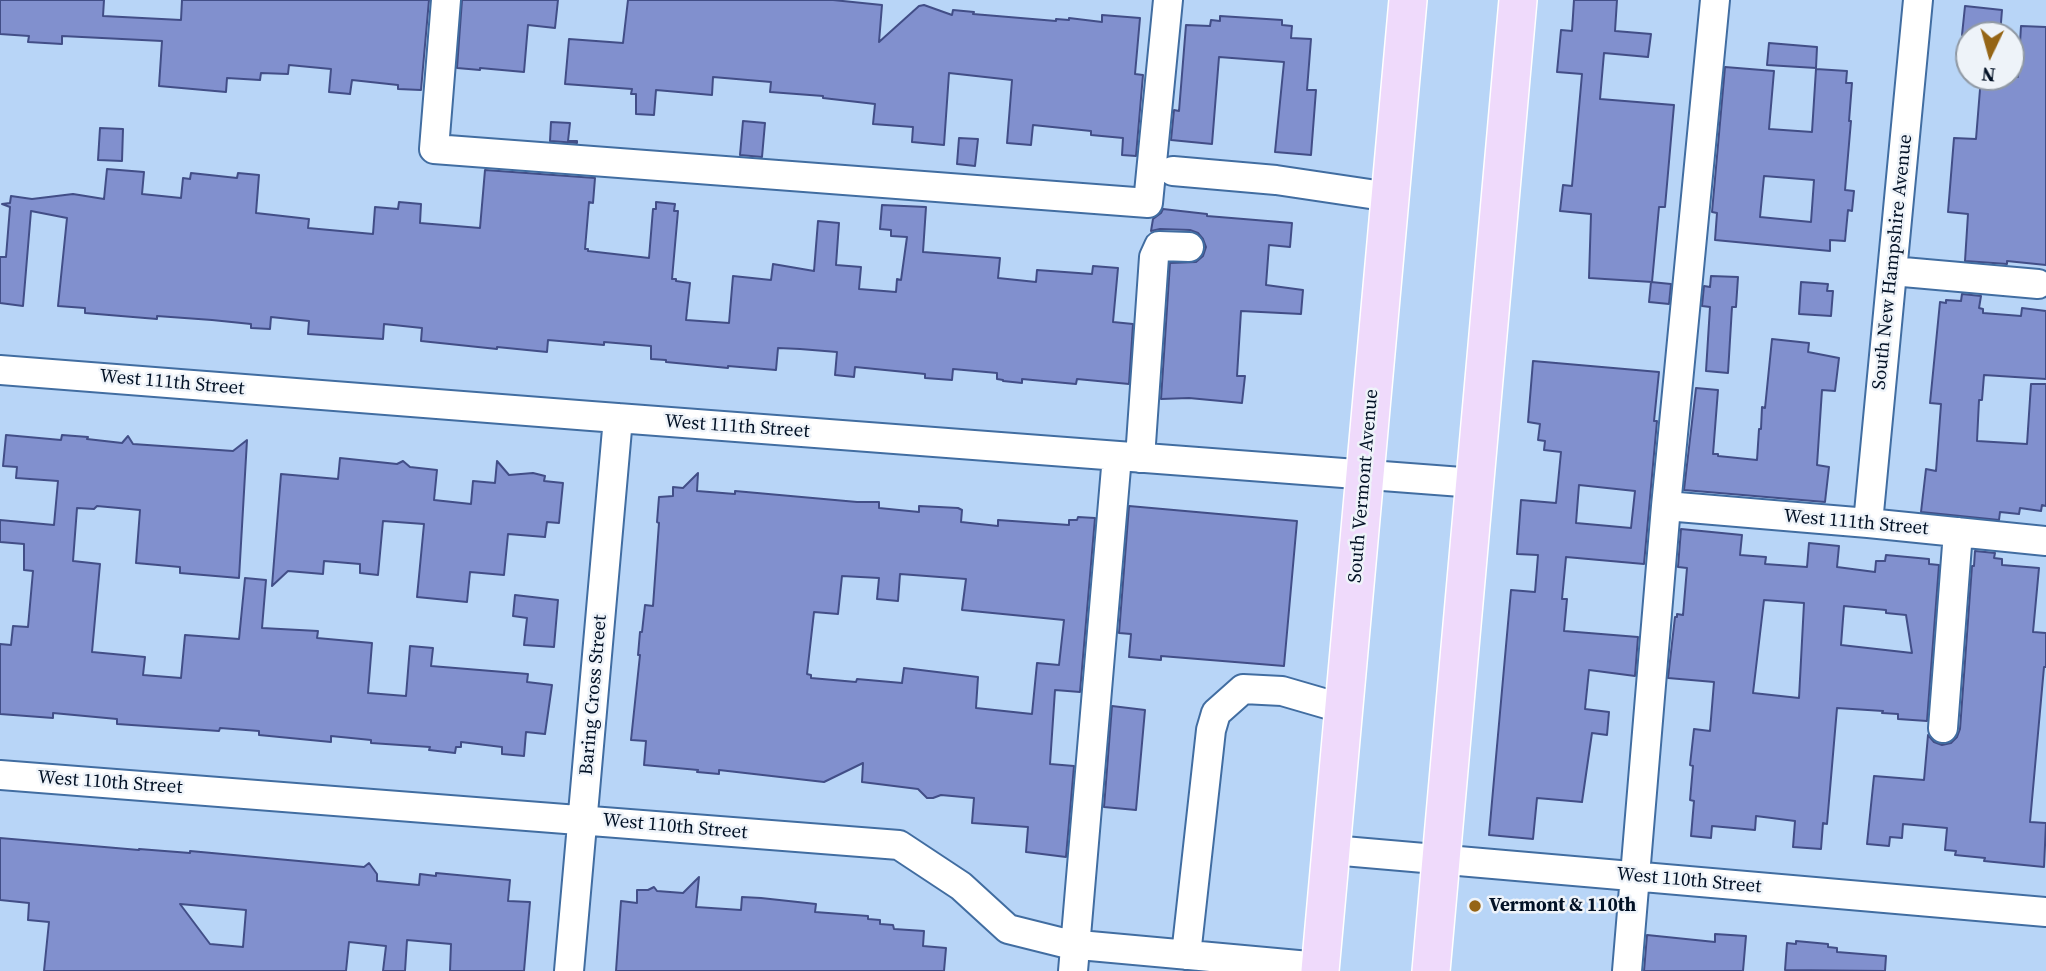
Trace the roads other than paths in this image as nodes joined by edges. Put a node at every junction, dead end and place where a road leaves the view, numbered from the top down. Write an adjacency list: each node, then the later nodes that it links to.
1 (446, 0): 2 (street)
2 (1168, 0)
3 (1408, 0): 8 (main road, South Vermont Avenue)
4 (1518, 0): 16 (main road)
5 (1715, 0): 17 (street)
6 (1919, 0): 10 (street, South New Hampshire Avenue)
7 (1173, 171): 8 (street)
8 (1390, 197): 15 (main road, South Vermont Avenue)
9 (1188, 247): 14 (street)
10 (1892, 271): 11 (street); 18 (street, South New Hampshire Avenue)
11 (2038, 284)
12 (0, 370): 13 (street, West 111th Street)
13 (618, 418): 14 (street, West 111th Street); 24 (street, Baring Cross Street)
14 (1128, 457): 15 (street, West 111th Street); 30 (street)
15 (1365, 475): 16 (street, West 111th Street); 21 (main road, South Vermont Avenue)
16 (1475, 483): 26 (main road)
17 (1666, 506): 18 (street, West 111th Street); 27 (street)
18 (1868, 523): 19 (street, West 111th Street)
19 (1958, 532): 20 (street, West 111th Street); 22 (street)
20 (2046, 541)
21 (1344, 709): 25 (main road, South Vermont Avenue); 29 (street)
22 (1944, 728)
23 (0, 775): 24 (street, West 110th Street)
24 (584, 820): 30 (street, West 110th Street); 32 (street, Baring Cross Street)
25 (1332, 850): 26 (street, West 110th Street); 31 (main road, South Vermont Avenue)
26 (1441, 860): 27 (street, West 110th Street); 33 (main road)
27 (1636, 876): 28 (street, West 110th Street); 34 (street)
28 (2046, 912)
29 (1186, 954): 30 (street, West 110th Street); 31 (street, West 110th Street)
30 (1074, 958)
31 (1320, 969)
32 (569, 971)
33 (1431, 971)
34 (1627, 971)

